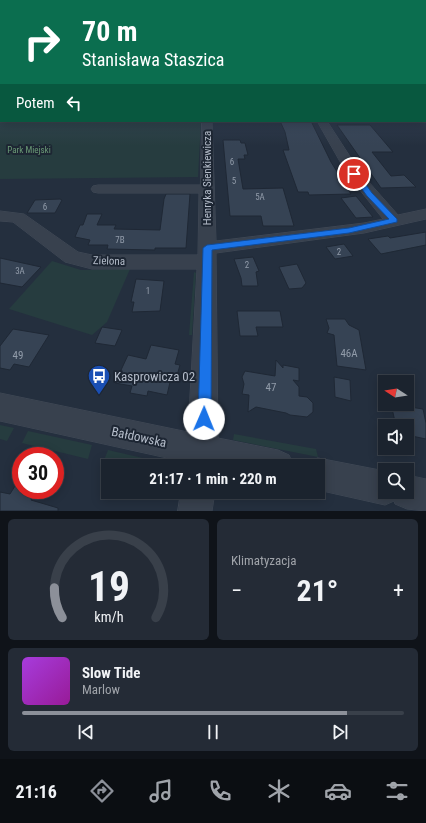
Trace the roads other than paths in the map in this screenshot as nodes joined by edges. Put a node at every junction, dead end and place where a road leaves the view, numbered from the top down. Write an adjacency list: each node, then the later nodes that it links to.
1 (207, 122): 4 (street, Henryka Sienkiewicza)
2 (323, 122): 7 (street)
3 (98, 189): 4 (street)
4 (207, 189): 8 (street, Henryka Sienkiewicza)
5 (426, 214): 7 (street, Zielona)
6 (0, 216): 8 (street, Zielona)
7 (394, 221): 8 (street, Zielona)
8 (207, 255): 10 (street, Henryka Sienkiewicza)
9 (0, 407): 10 (street, Bałdowska)
10 (201, 458)
11 (325, 475): 12 (street)
12 (378, 487)
13 (414, 493): 14 (street)
14 (426, 496)
15 (197, 499): 16 (street)
16 (195, 511)

